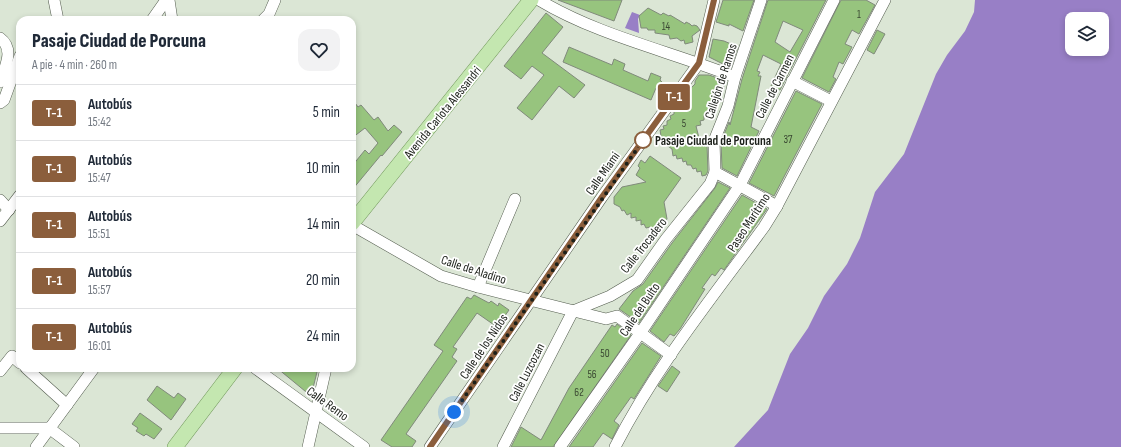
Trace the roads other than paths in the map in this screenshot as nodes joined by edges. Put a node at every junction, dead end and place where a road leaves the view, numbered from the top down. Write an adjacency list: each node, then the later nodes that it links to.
1 (54, 0): 11 (street)
2 (166, 0): 12 (street)
3 (169, 0): 13 (street)
4 (275, 0): 14 (street)
5 (531, 0): 30 (main road, Avenida Carlota Alessandri)
6 (539, 0): 16 (street)
7 (714, 0): 16 (street)
8 (761, 0): 18 (street, Callejón de Ramos)
9 (834, 0): 19 (street, Calle de Carmen)
10 (881, 1): 21 (street, Paseo Marítimo)
11 (57, 16)
12 (155, 16)
13 (171, 16)
14 (267, 16)
15 (0, 38): 20 (street)
16 (699, 63): 18 (street); 34 (street, Calle Miami)
17 (16, 67): 22 (street)
18 (735, 77): 23 (street, Callejón de Ramos)
19 (792, 81): 21 (street); 24 (street, Calle de Carmen)
20 (0, 82)
21 (831, 101): 28 (street, Paseo Marítimo)
22 (0, 103)
23 (715, 172): 24 (street); 35 (street, Calle Trocadero)
24 (740, 185): 28 (street); 36 (street, Calle del Bulto)
25 (515, 199): 33 (street)
26 (0, 200): 29 (street)
27 (16, 200): 29 (street)
28 (777, 206): 37 (street, Paseo Marítimo)
29 (9, 210): 31 (street)
30 (356, 219)
31 (0, 221)
32 (356, 226): 33 (street, Calle de Aladino)
33 (478, 288): 34 (street, Calle de Aladino)
34 (531, 301): 35 (street, Calle de Aladino); 54 (street, Calle de los Nidos)
35 (573, 311): 36 (street, Calle de Aladino); 55 (street, Calle Luzcozan)
36 (641, 332): 37 (street, Calle de Aladino); 56 (street, Calle del Bulto)
37 (671, 355): 57 (street, Paseo Marítimo)
38 (16, 359): 39 (street)
39 (0, 371)
40 (31, 372): 45 (street)
41 (91, 372): 45 (street)
42 (232, 372): 51 (main road)
43 (261, 372): 46 (street, Calle Remo)
44 (325, 372): 46 (street)
45 (67, 404): 48 (street)
46 (316, 411): 52 (street); 53 (street, Calle Remo)
47 (0, 428): 48 (street)
48 (49, 428): 49 (street); 50 (street)
49 (36, 447)
50 (74, 447)
51 (175, 447)
52 (308, 447)
53 (364, 447)
54 (430, 447)
55 (503, 447)
56 (560, 447)
57 (614, 447)

